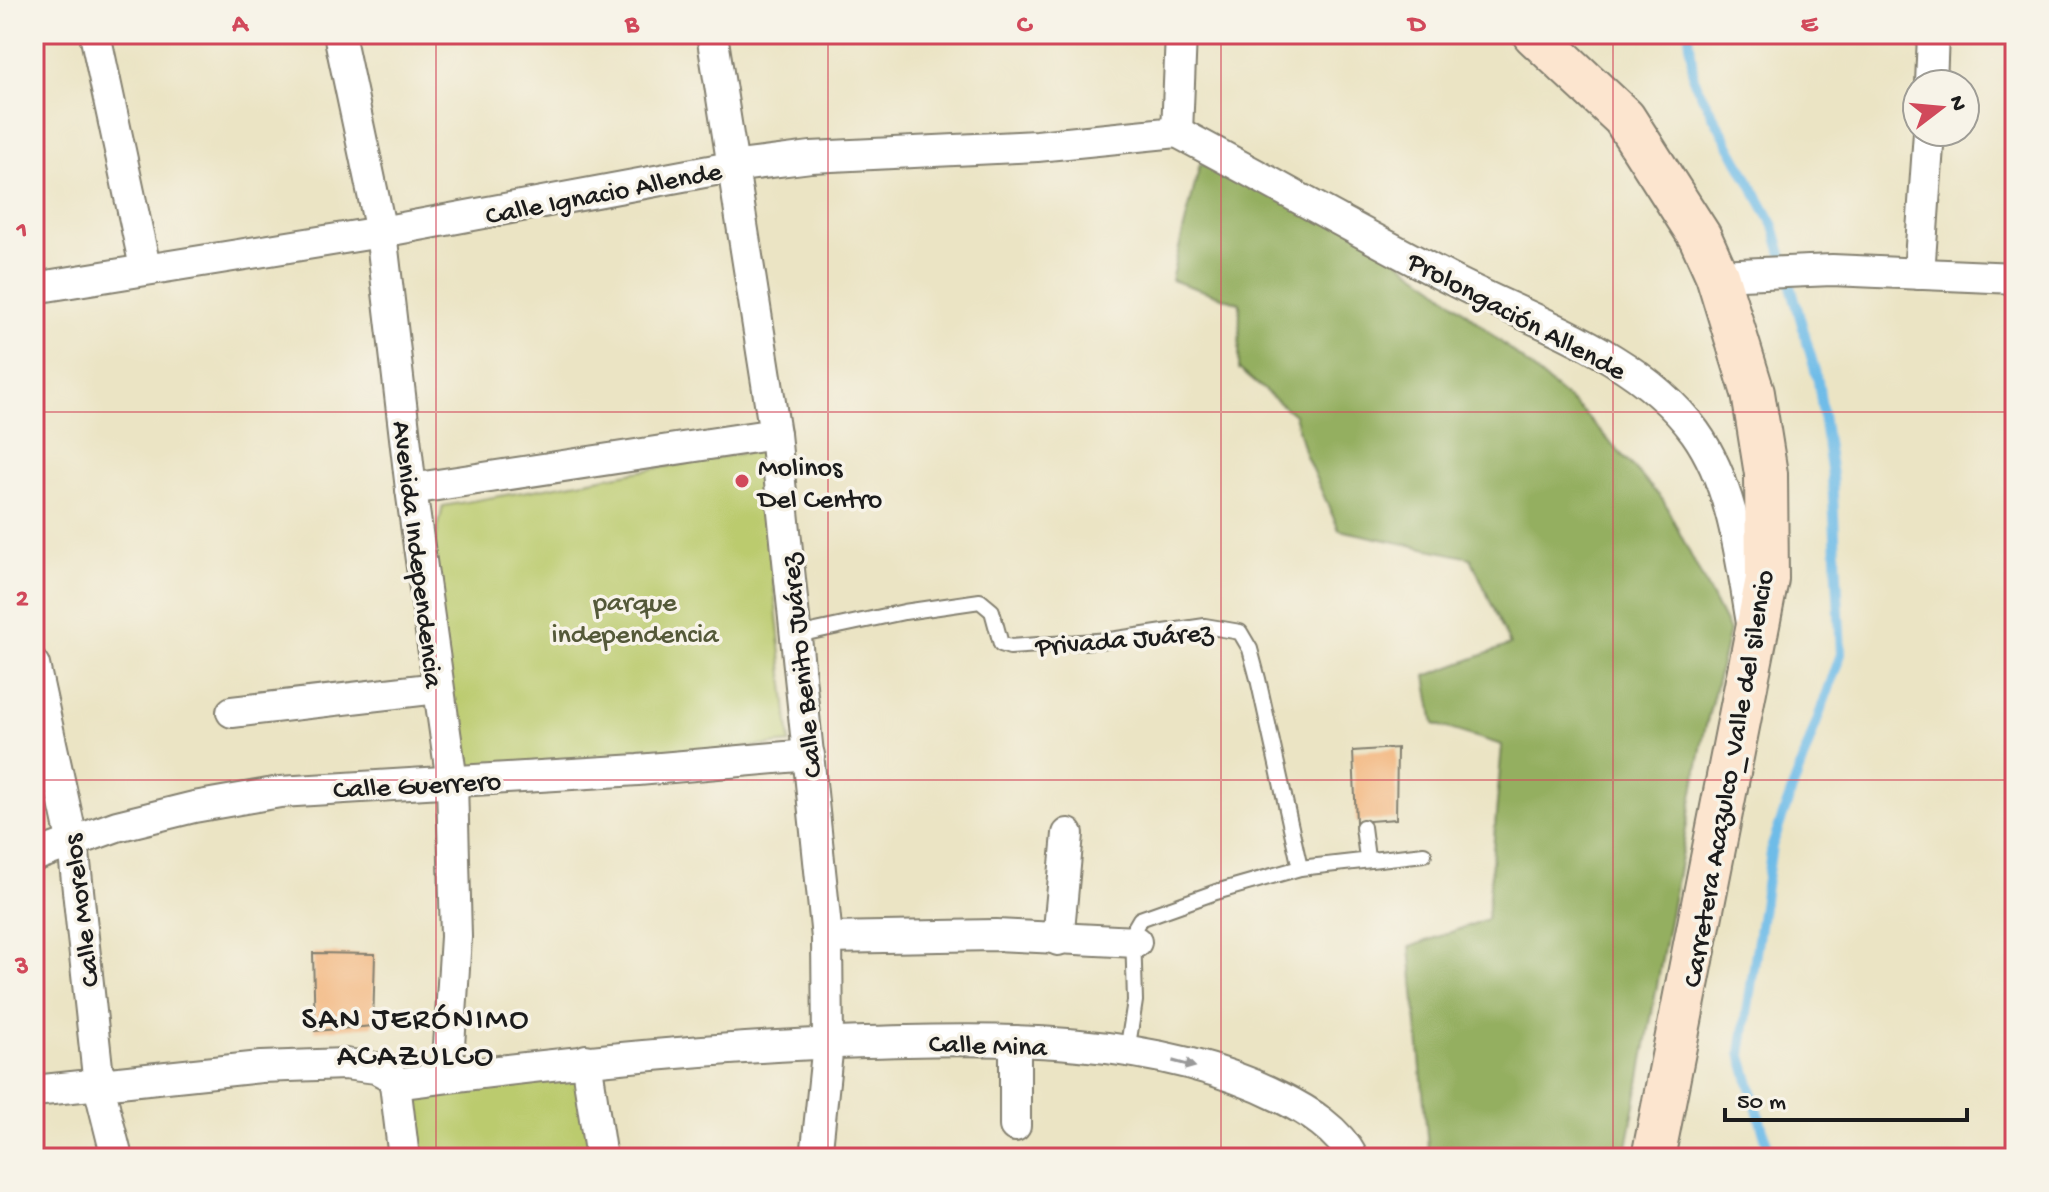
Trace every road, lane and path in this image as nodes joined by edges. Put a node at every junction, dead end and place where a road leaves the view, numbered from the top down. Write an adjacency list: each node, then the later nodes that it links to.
1 (95, 34): 12 (street)
2 (339, 34): 11 (street, Avenida Independencia)
3 (712, 34): 10 (street, Calle Benito Juárez)
4 (1181, 34): 8 (street)
5 (1534, 34): 14 (main road, Carretera Acazulco_Valle del silencio)
6 (1933, 34): 7 (street)
7 (1932, 68)
8 (1177, 132): 10 (street, Calle Ignacio Allende); 20 (street, Prolongación Allende)
9 (1928, 148): 13 (street)
10 (731, 167): 11 (street, Calle Ignacio Allende); 17 (street, Calle Benito Juárez)
11 (381, 232): 12 (street, Calle Ignacio Allende); 18 (street, Avenida Independencia)
12 (145, 267): 16 (street, Calle Ignacio Allende)
13 (1919, 274): 14 (street); 15 (street)
14 (1717, 275): 20 (main road, Carretera Acazulco_Valle del silencio)
15 (2015, 278)
16 (34, 288)
17 (775, 434): 18 (street); 19 (street, Calle Benito Juárez)
18 (411, 489): 22 (street, Avenida Independencia)
19 (797, 635): 24 (street, Calle Benito Juárez); 32 (lane, Privada Juárez)
20 (1755, 640): 50 (main road, Carretera Acazulco_Valle del silencio)
21 (34, 665): 28 (street, Calle Morelos)
22 (438, 688): 23 (street); 25 (street, Avenida Independencia)
23 (232, 712)
24 (809, 755): 25 (street, Calle Guerrero); 33 (street, Calle Benito Juárez)
25 (452, 782): 28 (street, Calle Guerrero); 40 (street, Avenida Independencia)
26 (1363, 827): 31 (lane)
27 (1068, 834): 34 (street)
28 (73, 844): 30 (street, Calle Guerrero); 42 (street, Calle Morelos)
29 (1424, 854): 31 (lane)
30 (34, 856)
31 (1367, 858): 32 (lane)
32 (1300, 868): 35 (lane)
33 (827, 938): 34 (street); 37 (street, Calle Benito Juárez)
34 (1058, 940): 35 (street)
35 (1136, 942): 38 (lane)
36 (1015, 1041): 37 (street, Calle Mina); 38 (street, Calle Mina); 44 (street)
37 (828, 1043): 39 (street, Calle Mina); 48 (street, Calle Benito Juárez)
38 (1127, 1052): 49 (street, Calle Mina, one-way to 49)
39 (589, 1060): 40 (street, Calle Mina); 47 (street)
40 (447, 1077): 41 (street, Calle Mina)
41 (395, 1084): 42 (street); 46 (street)
42 (99, 1086): 43 (street); 45 (street, Calle Morelos)
43 (34, 1091)
44 (1015, 1126)
45 (117, 1158)
46 (404, 1158)
47 (601, 1158)
48 (816, 1158)
49 (1353, 1158)
50 (1653, 1158)

